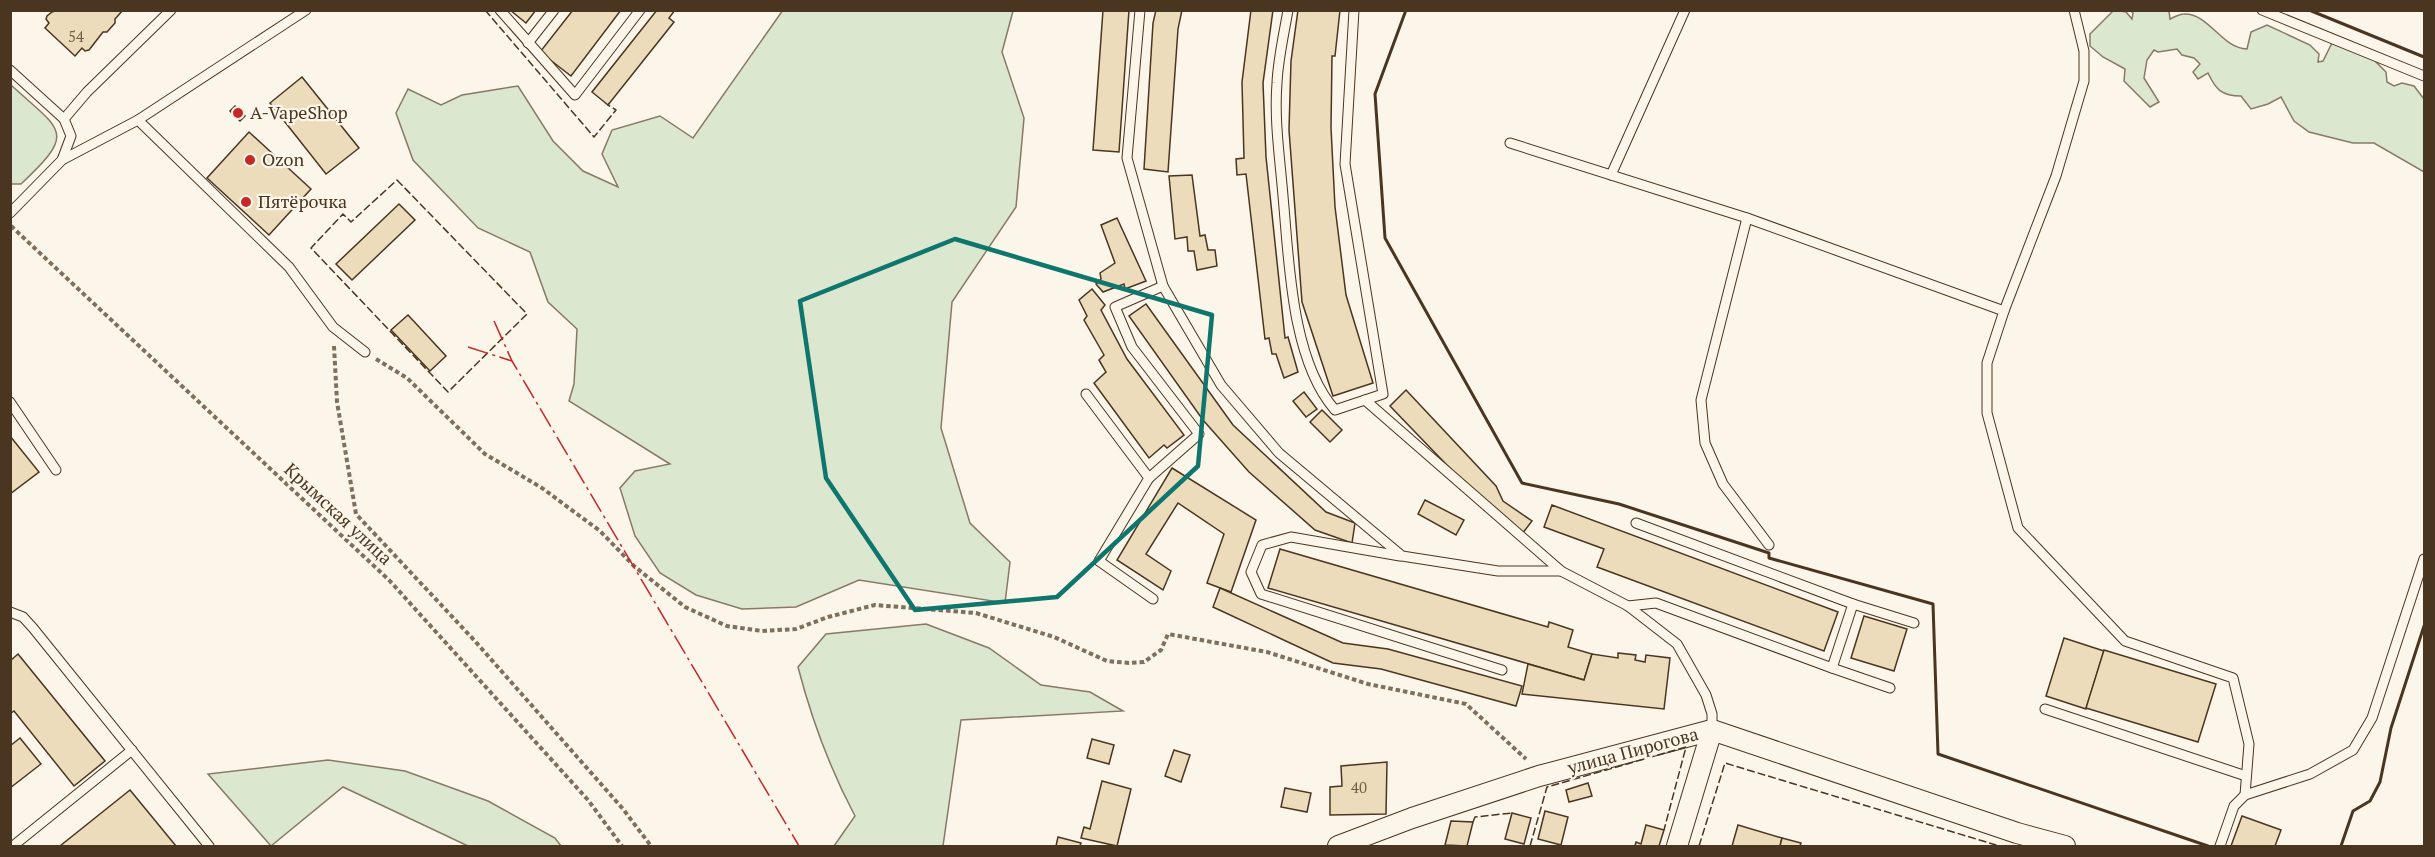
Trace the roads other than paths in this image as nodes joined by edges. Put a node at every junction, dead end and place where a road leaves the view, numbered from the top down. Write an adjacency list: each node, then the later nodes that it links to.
1 (171, 10): 15 (lane)
2 (306, 10): 16 (lane)
3 (500, 10): 12 (lane)
4 (554, 10): 12 (lane)
5 (640, 10): 12 (lane)
6 (1140, 10): 22 (lane)
7 (1288, 10): 26 (lane)
8 (1354, 10): 26 (lane)
9 (1685, 10): 19 (lane)
10 (2074, 10): 23 (lane)
11 (2262, 10): 14 (lane)
12 (528, 43)
13 (10, 70): 15 (lane)
14 (2424, 76)
15 (64, 119): 18 (lane)
16 (138, 120): 18 (lane); 24 (lane)
17 (1510, 143): 19 (lane)
18 (62, 160): 20 (lane)
19 (1611, 176): 21 (lane)
20 (10, 213)
21 (1747, 218): 23 (lane); 31 (lane)
22 (1163, 286): 29 (lane); 32 (lane)
23 (2004, 311): 46 (lane)
24 (365, 352)
25 (1086, 394): 29 (lane)
26 (1365, 400): 34 (lane)
27 (10, 402): 28 (lane)
28 (56, 470)
29 (1149, 478): 35 (lane)
30 (1636, 523): 36 (lane)
31 (1769, 545)
32 (1402, 556): 34 (lane); 41 (lane)
33 (2424, 559): 47 (lane)
34 (1561, 571): 37 (lane)
35 (1153, 599)
36 (1852, 604): 39 (lane); 40 (lane)
37 (1628, 606): 40 (lane); 44 (lane)
38 (10, 612): 45 (lane)
39 (1914, 622)
40 (1832, 668): 42 (lane)
41 (1502, 670)
42 (1890, 688)
43 (2045, 709): 46 (lane)
44 (1712, 730): 48 (street, улица Пирогова); 51 (street, улица Пирогова); 52 (street)
45 (132, 750): 49 (lane); 50 (lane)
46 (2246, 776): 47 (lane)
47 (2245, 795): 54 (lane)
48 (2015, 840): 53 (street, улица Пирогова)
49 (13, 846)
50 (209, 846)
51 (1338, 846)
52 (1677, 846)
53 (2065, 846)
54 (2220, 846)

